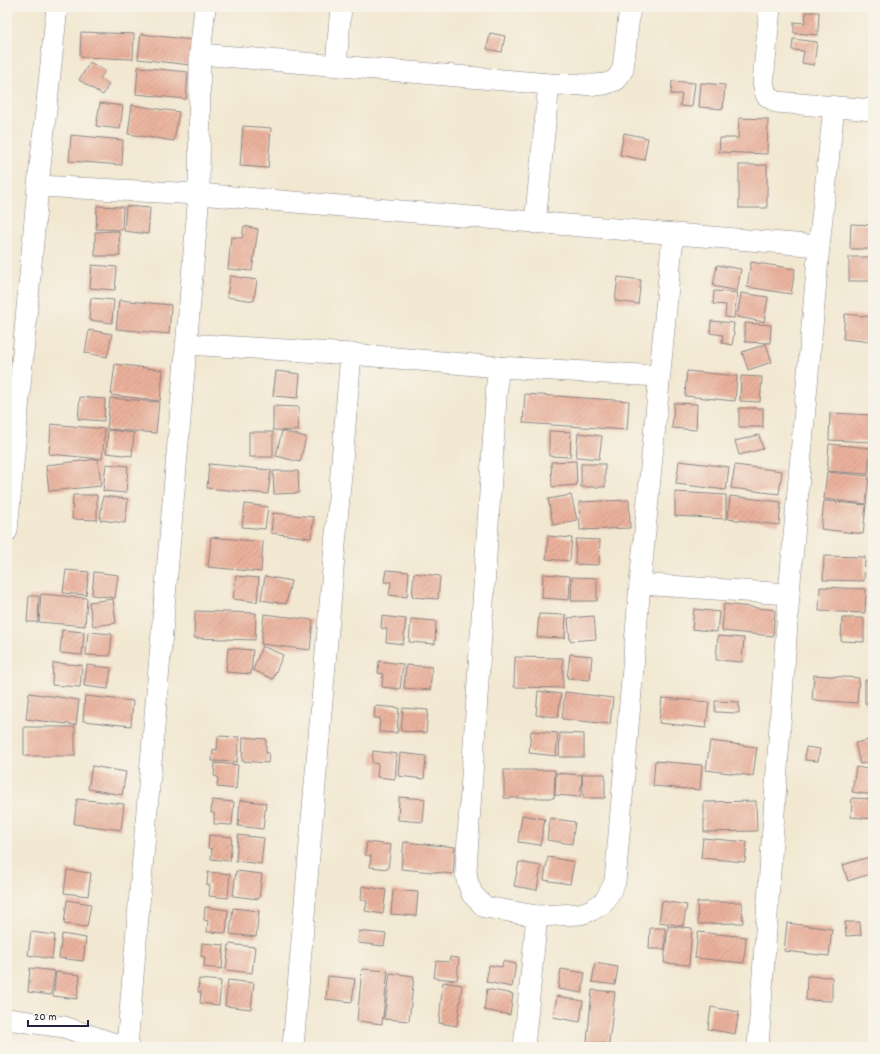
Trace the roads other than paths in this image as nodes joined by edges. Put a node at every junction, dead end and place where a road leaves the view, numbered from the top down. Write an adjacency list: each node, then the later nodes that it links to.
1 (57, 7): 11 (street)
2 (205, 7): 6 (street)
3 (341, 7): 7 (street)
4 (630, 7): 8 (street)
5 (770, 7): 9 (street)
6 (200, 54): 7 (street); 12 (street)
7 (336, 65): 8 (street)
8 (548, 84): 13 (street)
9 (834, 107): 10 (street); 15 (street)
10 (873, 110)
11 (38, 186): 12 (street); 20 (street)
12 (199, 194): 13 (street); 16 (street)
13 (535, 223): 14 (street)
14 (672, 234): 15 (street); 19 (street)
15 (819, 246): 22 (street)
16 (186, 344): 17 (street); 26 (street)
17 (351, 354): 18 (street); 27 (street)
18 (498, 367): 19 (street); 23 (street)
19 (659, 376): 21 (street)
20 (7, 531)
21 (640, 584): 22 (street); 23 (street)
22 (789, 594): 29 (street)
23 (537, 916): 28 (street)
24 (7, 1019): 25 (street)
25 (124, 1047)
26 (127, 1047)
27 (293, 1047)
28 (524, 1047)
29 (758, 1047)

